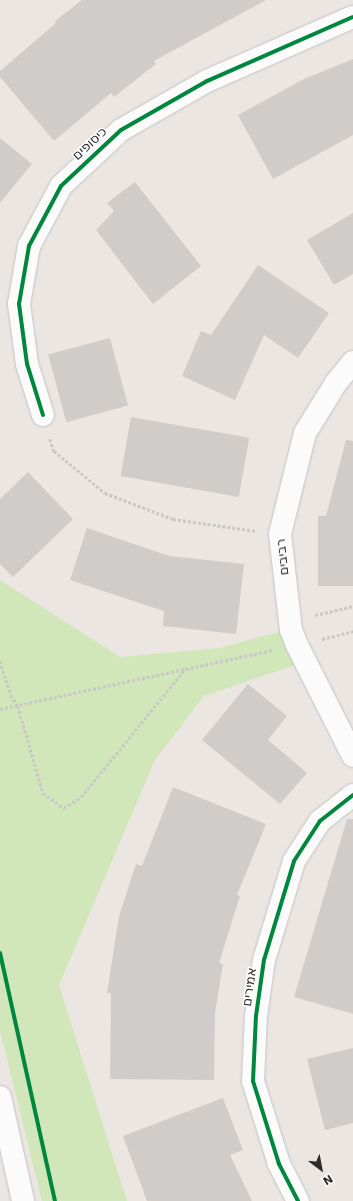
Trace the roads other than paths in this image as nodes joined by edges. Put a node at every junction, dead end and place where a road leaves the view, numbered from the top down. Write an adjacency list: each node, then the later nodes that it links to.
1 (353, 17): 3 (street, כיסופים)
2 (353, 362): 4 (street, רביבים)
3 (43, 415)
4 (353, 756)
5 (353, 795): 8 (street, אמירים)
6 (0, 1097): 7 (street)
7 (24, 1201)
8 (298, 1201)

